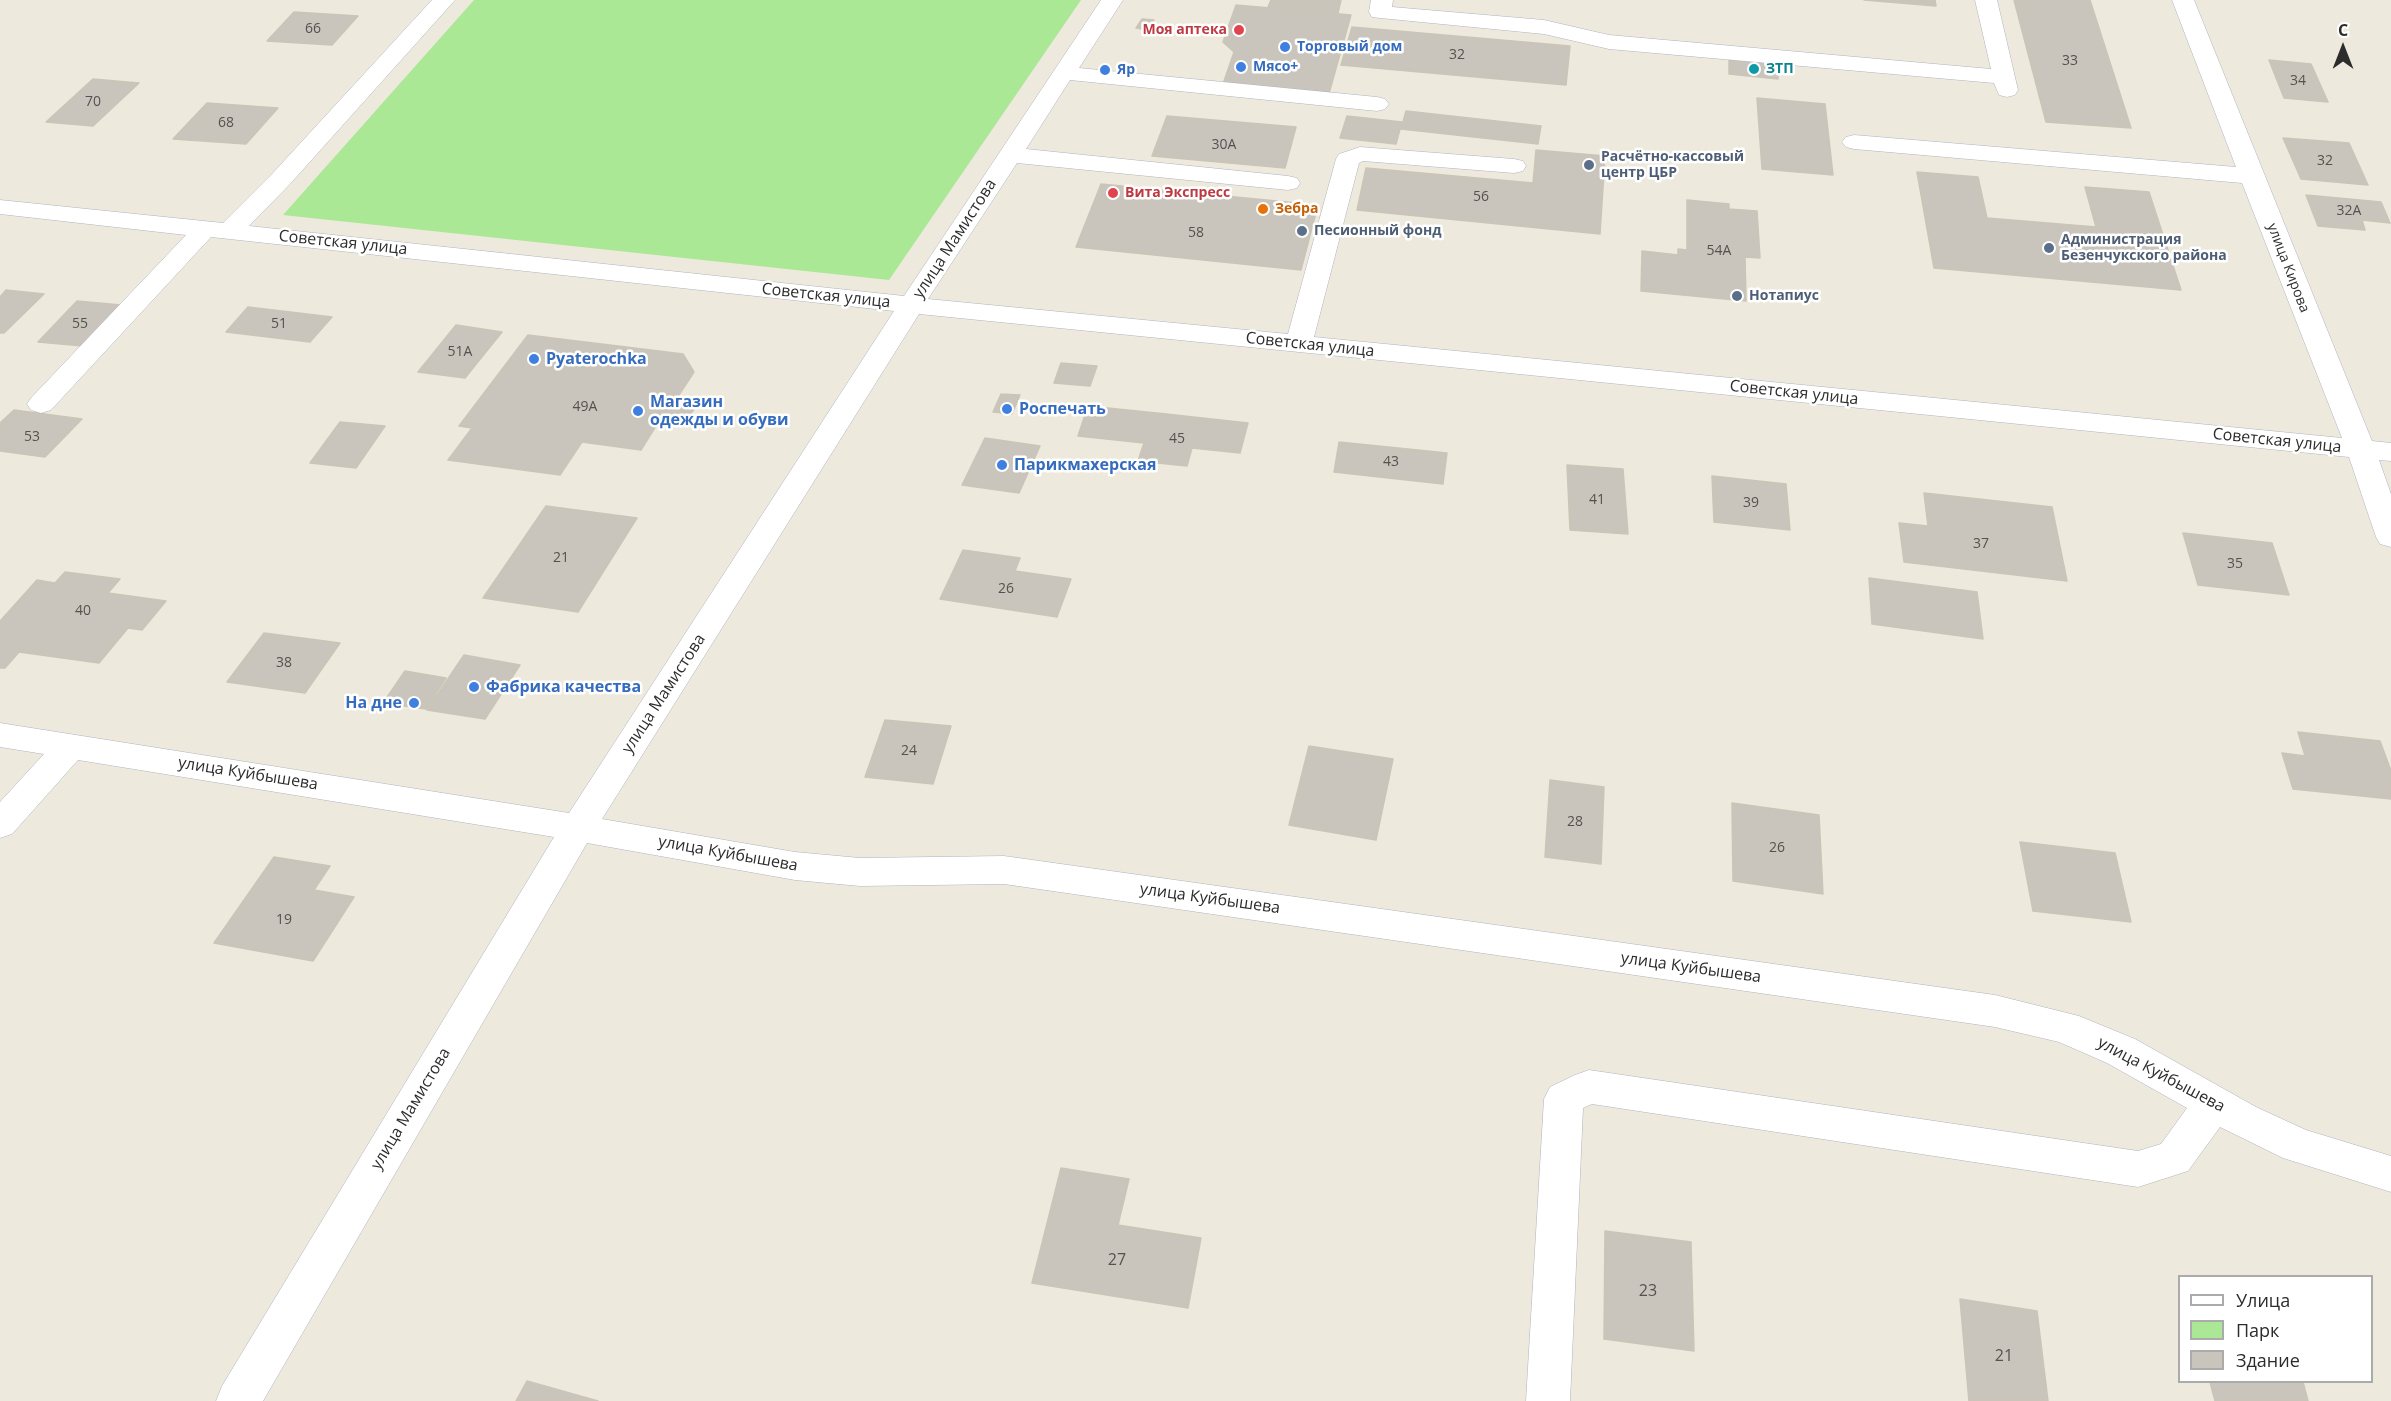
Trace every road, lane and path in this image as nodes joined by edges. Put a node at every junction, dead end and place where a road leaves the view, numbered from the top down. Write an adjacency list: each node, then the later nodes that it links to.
1 (444, 0): 14 (street)
2 (1112, 0): 6 (street, улица Мамистова)
3 (1382, 0): 4 (street)
4 (1986, 0)
5 (2182, 0): 11 (street, улица Кирова)
6 (1064, 73): 7 (street); 9 (street, улица Мамистова)
7 (1377, 104)
8 (1854, 142): 11 (street)
9 (1011, 154): 12 (street); 15 (street, улица Мамистова)
10 (1514, 166): 16 (street)
11 (2251, 176): 18 (street, улица Кирова)
12 (1288, 183)
13 (0, 207): 14 (street, Советская улица)
14 (218, 229): 15 (street, Советская улица); 17 (street)
15 (911, 305): 16 (street, Советская улица); 24 (street, улица Мамистова)
16 (1299, 344): 18 (street, Советская улица)
17 (40, 404)
18 (2361, 449): 19 (street, Советская улица); 20 (street, улица Кирова)
19 (2391, 452)
20 (2391, 537)
21 (0, 735): 22 (street, улица Куйбышева)
22 (71, 747): 23 (street); 24 (street, улица Куйбышева)
23 (0, 825)
24 (578, 828): 25 (street, улица Куйбышева); 27 (street, улица Мамистова)
25 (2214, 1103): 26 (street, улица Куйбышева); 28 (street)
26 (2391, 1174)
27 (237, 1401)
28 (1548, 1401)

